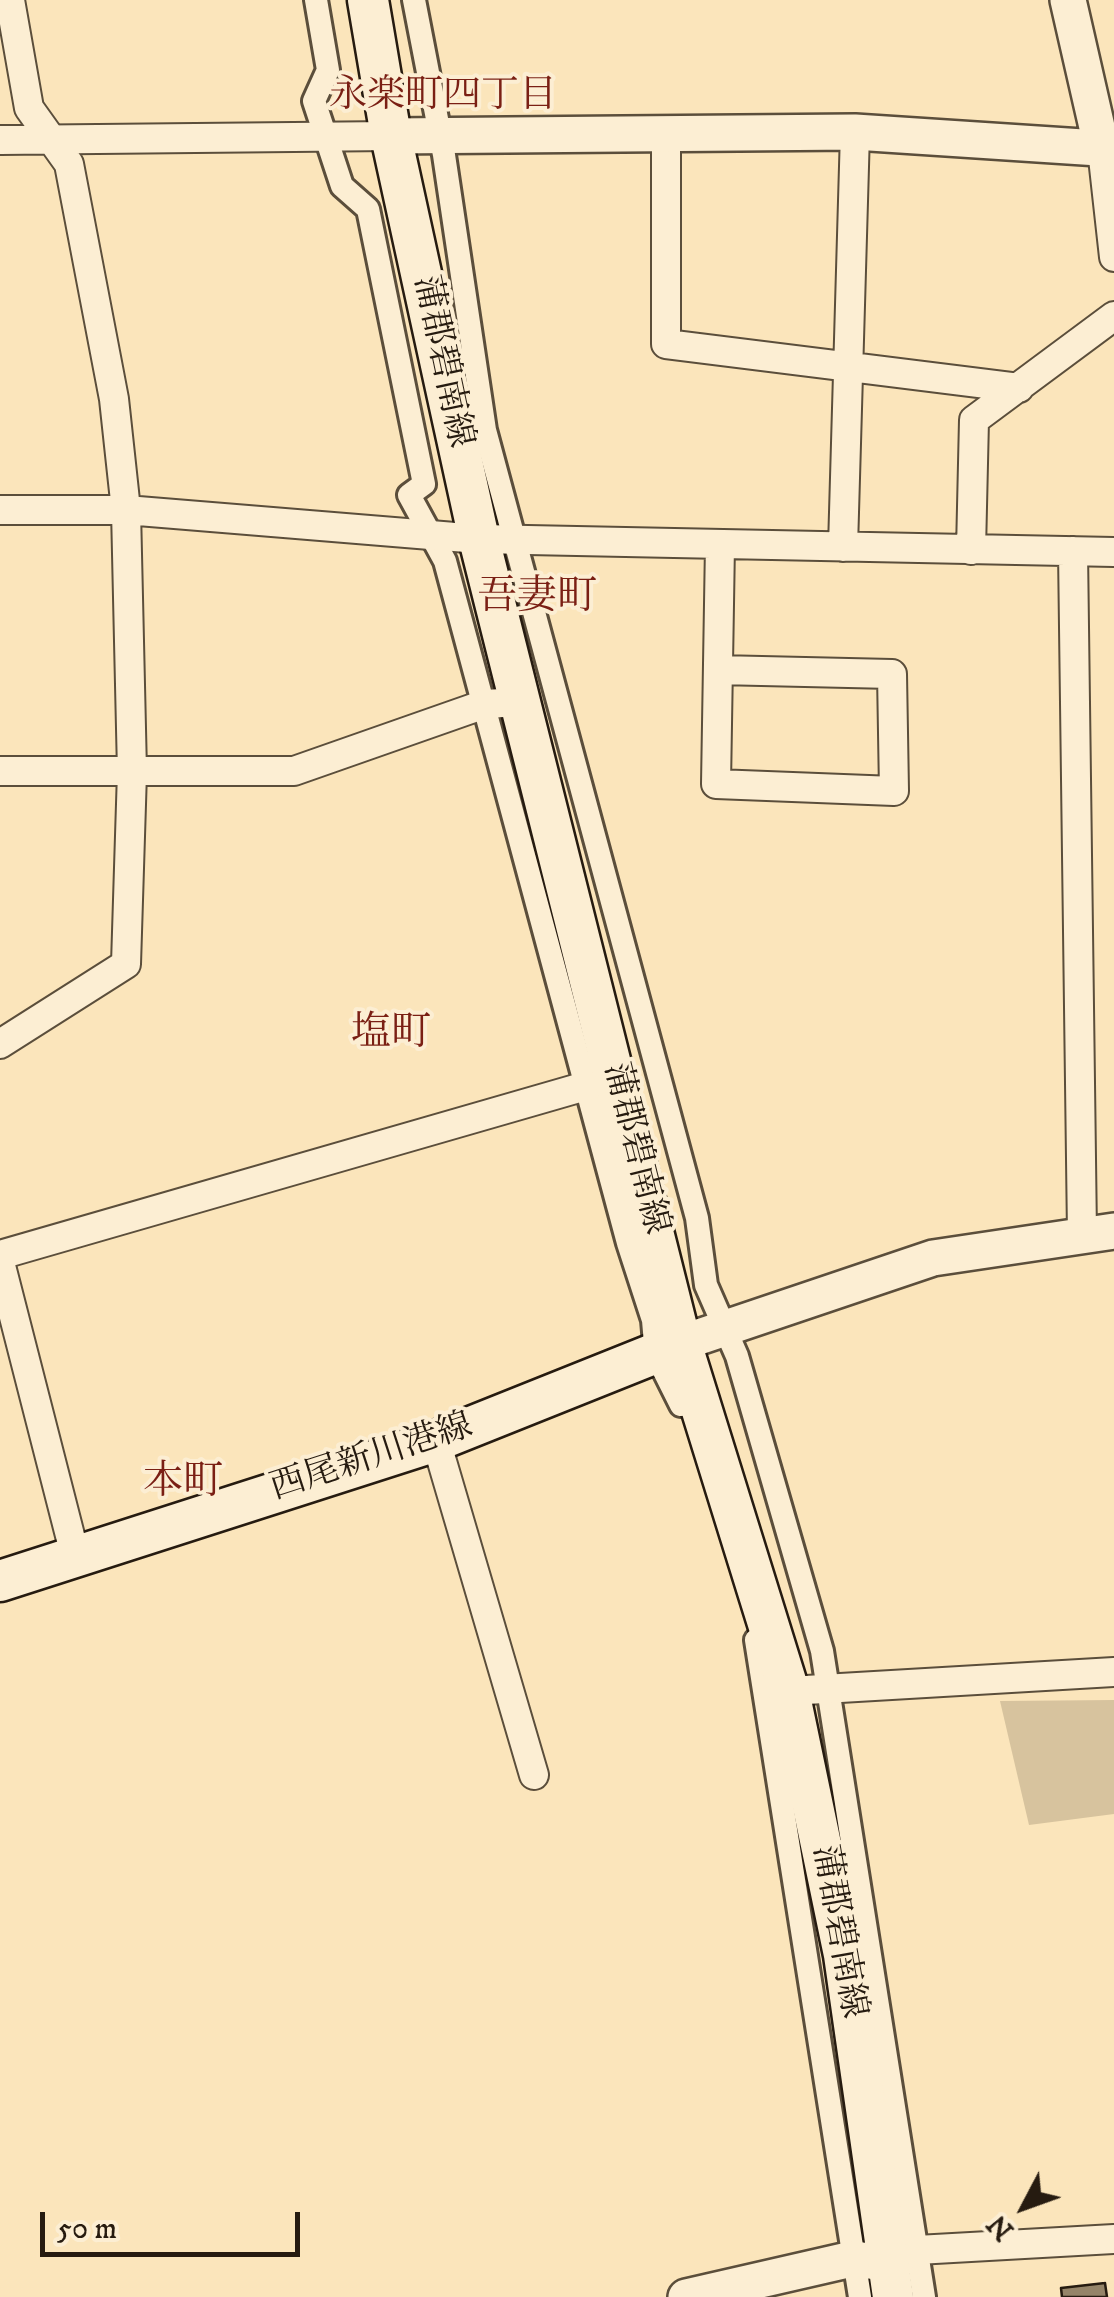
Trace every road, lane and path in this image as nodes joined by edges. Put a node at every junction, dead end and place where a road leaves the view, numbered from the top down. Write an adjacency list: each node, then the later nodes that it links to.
1 (10, 0): 12 (street)
2 (316, 0): 10 (street)
3 (368, 0): 8 (main road, 蒲郡碧南線)
4 (414, 0): 9 (street)
5 (1068, 0): 13 (street)
6 (855, 132): 7 (street); 13 (street); 16 (street)
7 (666, 134): 9 (street); 16 (street)
8 (392, 136): 9 (street); 10 (street); 21 (main road, 蒲郡碧南線)
9 (441, 136): 21 (street)
10 (326, 137): 12 (street); 20 (street)
11 (0, 140): 12 (street)
12 (56, 140): 19 (street)
13 (1108, 149): 14 (street)
14 (1114, 257)
15 (1114, 316): 17 (street)
16 (849, 366): 17 (street); 23 (street)
17 (1018, 388): 24 (street)
18 (0, 510): 19 (street)
19 (126, 510): 20 (street); 30 (street)
20 (430, 534): 21 (street); 28 (street)
21 (498, 539): 22 (street); 28 (main road, 蒲郡碧南線); 35 (street)
22 (720, 544): 23 (street); 27 (street)
23 (843, 547): 24 (street)
24 (971, 550): 25 (street)
25 (1073, 552): 26 (street); 33 (street)
26 (1114, 552)
27 (718, 670): 27 (street)
28 (503, 703): 30 (street); 32 (main road, 蒲郡碧南線)
29 (0, 771): 30 (street)
30 (132, 772): 31 (street)
31 (0, 1044)
32 (602, 1081): 34 (street); 36 (main road, 蒲郡碧南線)
33 (1098, 1233): 35 (street)
34 (0, 1258): 38 (street)
35 (727, 1327): 36 (street); 41 (street)
36 (669, 1349): 37 (main road, 西尾新川港線); 42 (main road, 蒲郡碧南線); 45 (street)
37 (436, 1441): 38 (main road, 西尾新川港線); 43 (street)
38 (75, 1556): 39 (main road, 西尾新川港線)
39 (0, 1581)
40 (1114, 1672): 41 (street)
41 (829, 1689): 42 (street); 45 (street)
42 (789, 1692): 45 (main road, 蒲郡碧南線)
43 (534, 1775)
44 (1114, 2239): 45 (street)
45 (888, 2267): 46 (street); 48 (street); 49 (street)
46 (765, 2289): 47 (street)
47 (686, 2297)
48 (860, 2297)
49 (924, 2297)

